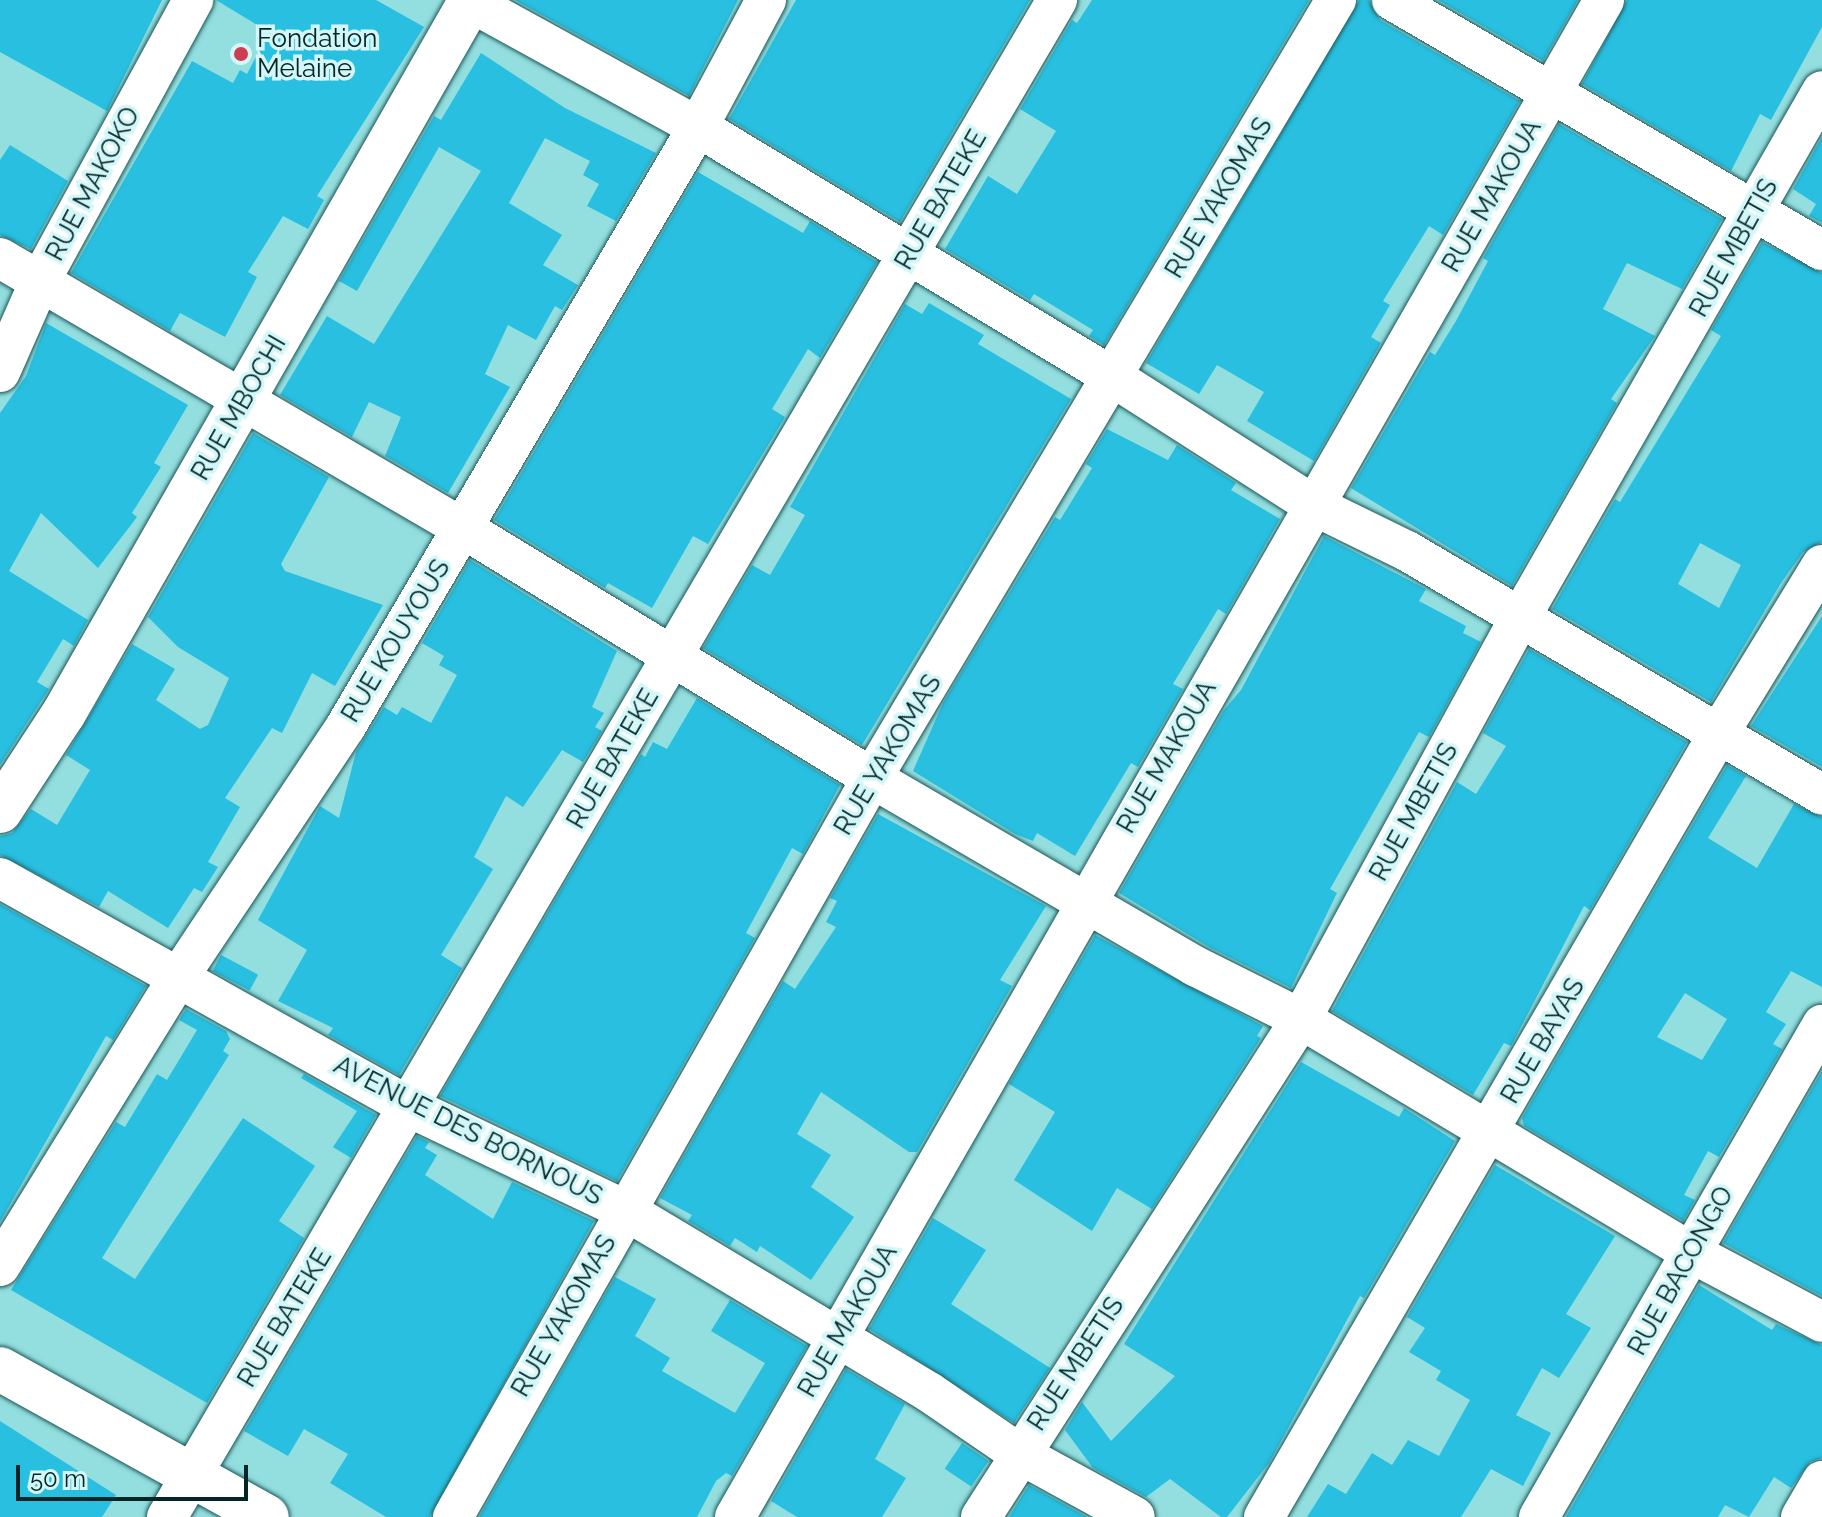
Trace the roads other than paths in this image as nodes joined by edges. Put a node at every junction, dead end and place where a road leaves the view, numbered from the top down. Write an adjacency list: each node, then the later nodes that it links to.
1 (193, 0): 15 (street, RUE MAKOKO)
2 (469, 0): 10 (street); 18 (main road, RUE MBOCHI)
3 (766, 0): 10 (street, RUE KOUYOUS)
4 (1057, 0): 13 (street, RUE BATEKE)
5 (1336, 0): 17 (street, RUE YAKOMAS)
6 (1392, 0): 9 (street)
7 (1604, 0): 9 (street, RUE MAKOUA)
8 (1822, 91): 11 (street, RUE MBETIS)
9 (1552, 92): 11 (street); 19 (street, RUE MAKOUA)
10 (698, 127): 13 (street); 20 (street, RUE KOUYOUS)
11 (1756, 210): 12 (street); 22 (street, RUE MBETIS)
12 (1822, 250)
13 (911, 254): 17 (street); 23 (street, RUE BATEKE)
14 (0, 258): 15 (street)
15 (40, 281): 16 (street, RUE MAKOKO); 18 (street)
16 (0, 372)
17 (1113, 377): 19 (street); 25 (street, RUE YAKOMAS)
18 (245, 398): 20 (street); 27 (main road, RUE MBOCHI)
19 (1313, 505): 22 (street); 29 (street, RUE MAKOUA)
20 (464, 529): 23 (street); 30 (street, RUE KOUYOUS)
21 (1822, 565): 24 (street, RUE BAYAS)
22 (1520, 618): 24 (street); 31 (street, RUE MBETIS)
23 (671, 659): 25 (street); 33 (street, RUE BATEKE)
24 (1719, 733): 26 (street); 34 (street, RUE BAYAS)
25 (872, 778): 29 (street); 35 (street, RUE YAKOMAS)
26 (1822, 794)
27 (0, 811)
28 (0, 878): 30 (street, AVENUE DES BORNOUS)
29 (1084, 902): 31 (street); 39 (street, RUE MAKOUA)
30 (180, 975): 33 (street, AVENUE DES BORNOUS); 37 (street, RUE KOUYOUS)
31 (1301, 1019): 34 (street); 41 (street, RUE MBETIS)
32 (1822, 1025): 36 (street, RUE BACONGO)
33 (409, 1107): 35 (street, AVENUE DES BORNOUS); 42 (street, RUE BATEKE)
34 (1492, 1130): 36 (street); 50 (street, RUE BAYAS)
35 (625, 1210): 39 (street, AVENUE DES BORNOUS); 46 (street, RUE YAKOMAS)
36 (1690, 1252): 38 (street); 51 (street, RUE BACONGO)
37 (0, 1266)
38 (1822, 1322)
39 (839, 1338): 41 (street, AVENUE DES BORNOUS); 47 (street, RUE MAKOUA)
40 (0, 1369): 42 (main road)
41 (1018, 1453): 48 (street, RUE MBETIS); 49 (street, AVENUE DES BORNOUS)
42 (190, 1474): 44 (street, RUE BATEKE); 45 (main road)
43 (1822, 1481): 52 (street)
44 (167, 1517)
45 (267, 1517)
46 (453, 1517)
47 (735, 1517)
48 (981, 1517)
49 (1135, 1517)
50 (1264, 1517)
51 (1539, 1517)
52 (1801, 1517)

